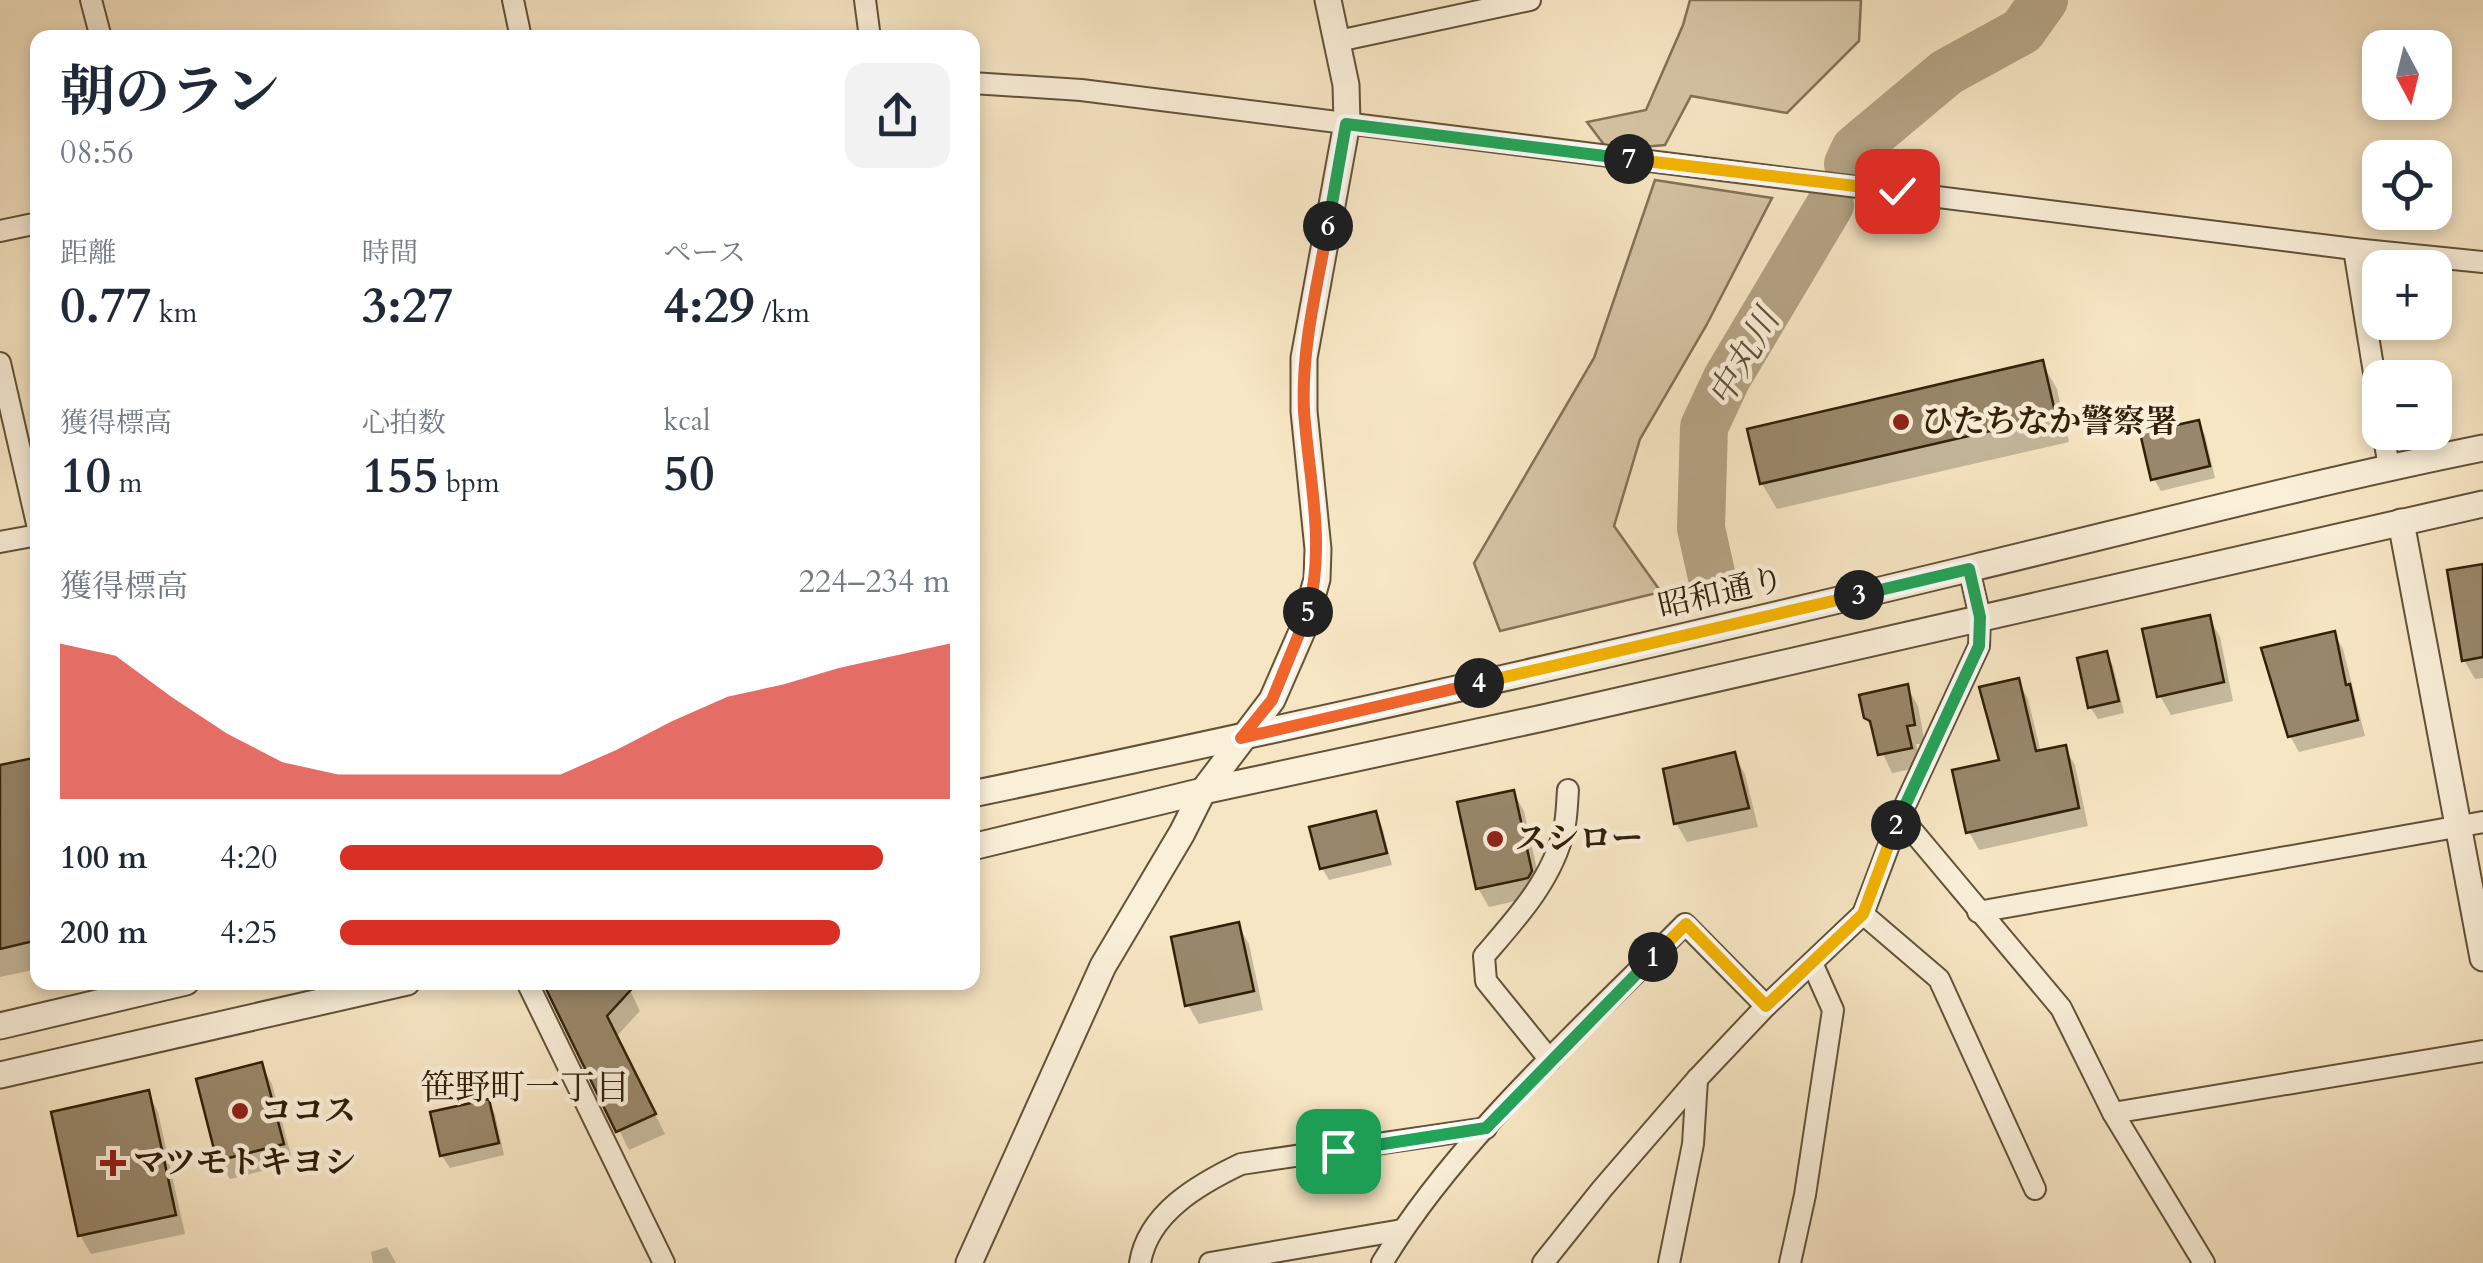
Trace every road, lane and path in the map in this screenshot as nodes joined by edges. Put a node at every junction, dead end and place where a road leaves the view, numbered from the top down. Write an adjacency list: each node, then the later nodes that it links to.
1 (91, 0): 7 (street)
2 (513, 0): 8 (street)
3 (865, 0): 9 (street)
4 (1328, 0): 10 (street)
5 (1530, 0): 6 (street)
6 (1466, 7): 10 (street)
7 (99, 30)
8 (519, 30)
9 (869, 30)
10 (1338, 42): 12 (street)
11 (980, 84): 12 (street)
12 (1346, 124): 15 (street); 29 (street)
13 (30, 225): 14 (street)
14 (0, 231)
15 (2354, 249): 16 (street); 17 (street)
16 (2483, 262)
17 (2372, 360)
18 (0, 363): 22 (street)
19 (2483, 448): 21 (street, 昭和通り)
20 (2387, 450): 21 (street)
21 (2389, 467): 27 (street, 昭和通り)
22 (30, 496)
23 (2483, 504): 24 (street)
24 (2401, 522): 28 (street); 34 (street)
25 (30, 533): 26 (street)
26 (0, 542)
27 (1969, 569): 28 (street); 29 (street, 昭和通り)
28 (1980, 617): 31 (street); 33 (street)
29 (1241, 738): 31 (street); 32 (street, 昭和通り)
30 (1568, 790): 46 (street)
31 (1203, 791): 35 (street); 54 (street)
32 (980, 792)
33 (1900, 816): 36 (street); 37 (street)
34 (2471, 824): 36 (street); 38 (street)
35 (980, 845)
36 (1978, 912): 49 (street)
37 (1863, 914): 39 (street); 51 (street)
38 (2483, 958)
39 (1812, 963): 43 (street); 60 (street)
40 (140, 990): 44 (street)
41 (372, 990): 47 (street)
42 (531, 990): 53 (street)
43 (1766, 1006): 46 (street); 48 (street)
44 (0, 1026)
45 (2483, 1051): 49 (street)
46 (1550, 1060): 50 (street)
47 (0, 1075)
48 (1698, 1079): 58 (street); 59 (street)
49 (2113, 1113): 61 (street)
50 (1486, 1128): 52 (street); 55 (street)
51 (2035, 1189)
52 (1402, 1230): 56 (street); 57 (street)
53 (664, 1263)
54 (969, 1263)
55 (1140, 1263)
56 (1210, 1263)
57 (1382, 1263)
58 (1544, 1263)
59 (1669, 1263)
60 (1790, 1263)
61 (2204, 1263)

